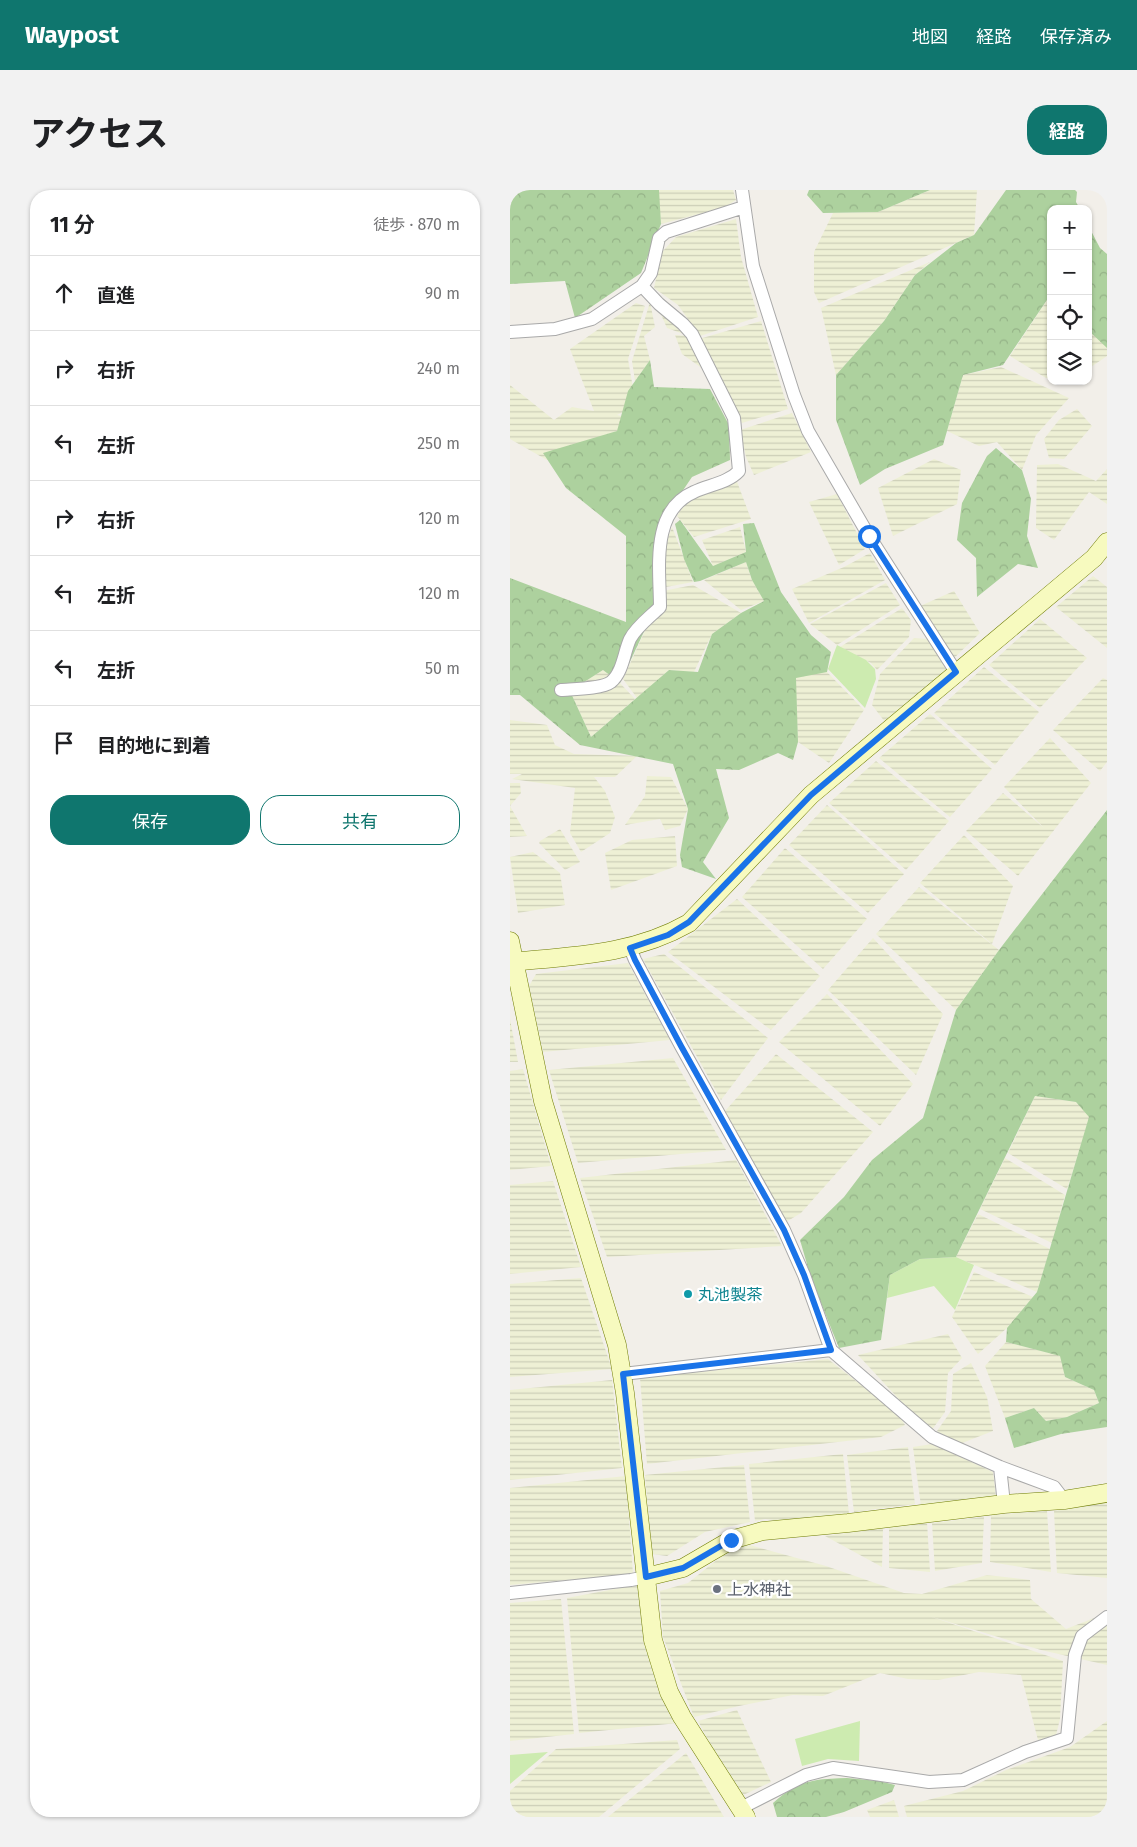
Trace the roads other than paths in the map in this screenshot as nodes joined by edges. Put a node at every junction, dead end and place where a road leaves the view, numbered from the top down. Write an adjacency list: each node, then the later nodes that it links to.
1 (742, 190): 2 (street)
2 (744, 207): 3 (street); 6 (street)
3 (642, 286): 4 (street); 7 (street)
4 (510, 332)
5 (1107, 542): 6 (street)
6 (956, 672): 9 (street)
7 (561, 690)
8 (510, 942): 10 (street)
9 (630, 948): 10 (street); 11 (street)
10 (512, 962): 12 (street)
11 (831, 1350): 12 (street); 13 (street)
12 (623, 1374): 17 (street)
13 (1000, 1467): 15 (street); 16 (street)
14 (1107, 1493): 15 (street)
15 (1064, 1500): 16 (street)
16 (1004, 1504): 17 (street)
17 (646, 1577): 18 (street); 20 (street)
18 (510, 1593)
19 (1107, 1616): 20 (street)
20 (743, 1813)

